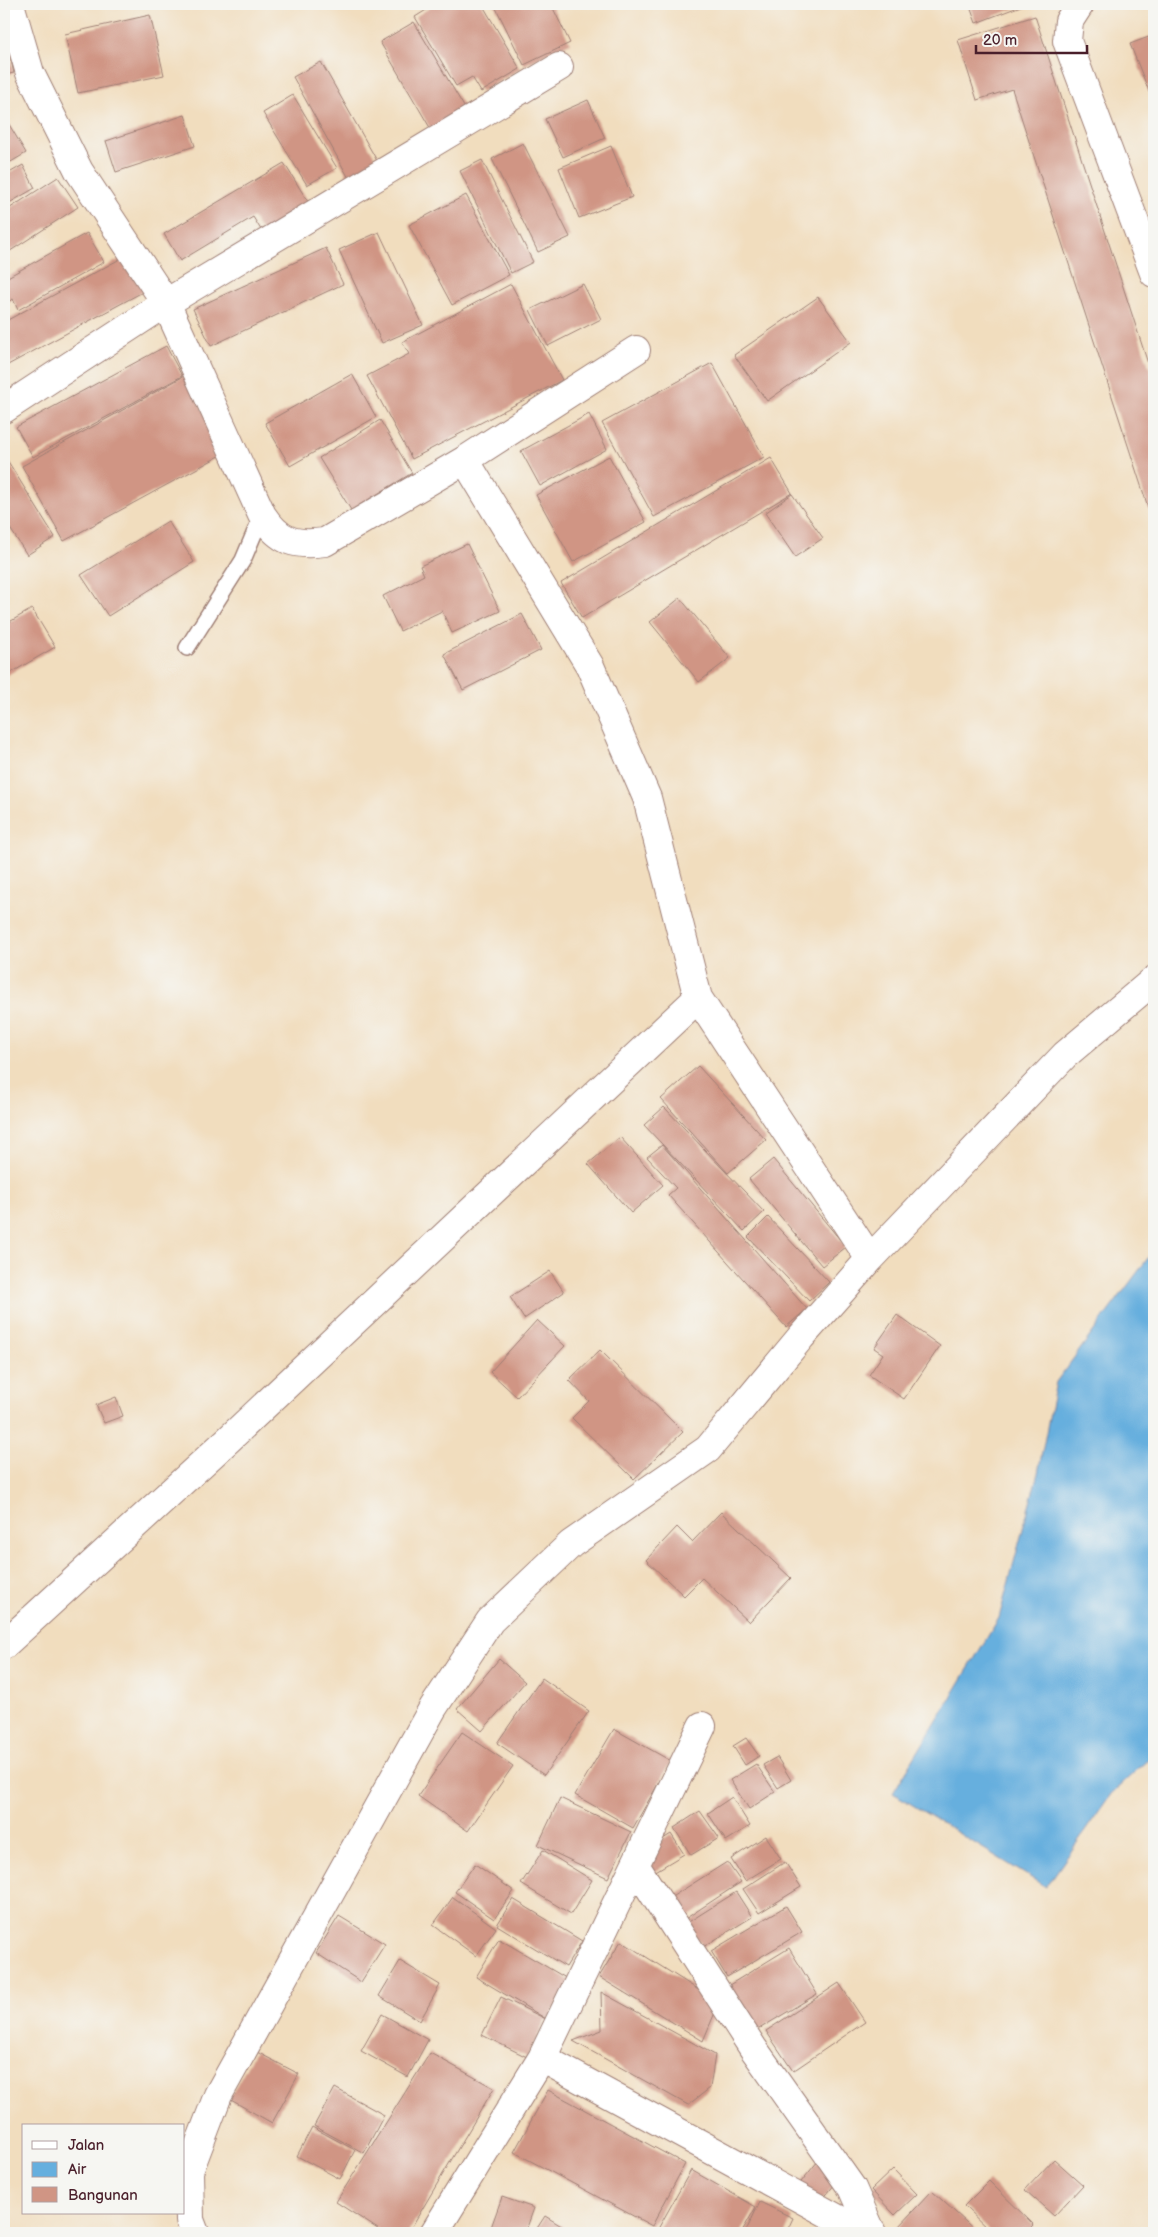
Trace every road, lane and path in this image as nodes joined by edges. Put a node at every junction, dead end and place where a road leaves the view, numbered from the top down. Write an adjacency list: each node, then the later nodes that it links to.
1 (10, 4): 5 (street)
2 (1080, 4): 4 (street)
3 (559, 67): 5 (street)
4 (1154, 274)
5 (166, 303): 7 (street); 9 (street)
6 (636, 350): 8 (street)
7 (4, 408)
8 (464, 460): 9 (street); 12 (street)
9 (262, 515): 10 (lane)
10 (187, 648)
11 (1154, 980): 13 (street)
12 (698, 998): 13 (street); 14 (street)
13 (870, 1259): 19 (street)
14 (4, 1645)
15 (702, 1726): 16 (street)
16 (635, 1865): 17 (street); 21 (street)
17 (542, 2058): 18 (street); 20 (street)
18 (440, 2231)
19 (195, 2233)
20 (864, 2233)
21 (872, 2233)

